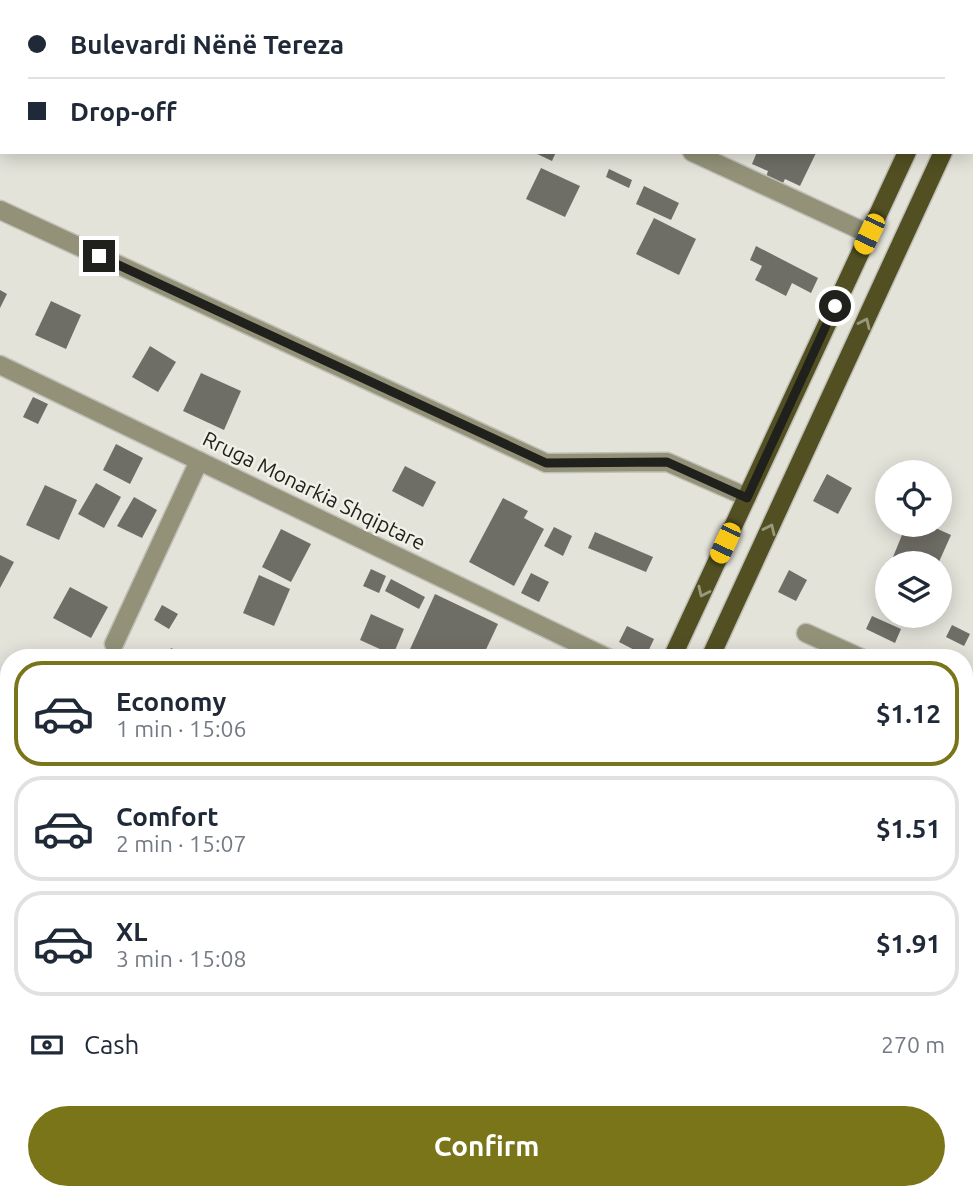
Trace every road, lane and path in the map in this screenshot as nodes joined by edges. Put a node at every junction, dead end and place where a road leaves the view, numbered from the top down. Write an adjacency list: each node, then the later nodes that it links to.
1 (696, 154): 5 (street)
2 (906, 154): 5 (main road)
3 (942, 154): 13 (main road, one-way to 3)
4 (0, 209): 8 (street)
5 (869, 234): 8 (main road)
6 (0, 365): 7 (street, Rruga Monarkia Shqiptare)
7 (199, 461): 10 (street); 11 (street, Rruga Monarkia Shqiptare)
8 (747, 498): 12 (main road, one-way to 12)
9 (806, 633): 14 (street)
10 (114, 644)
11 (589, 649)
12 (676, 649)
13 (714, 649)
14 (841, 649)

